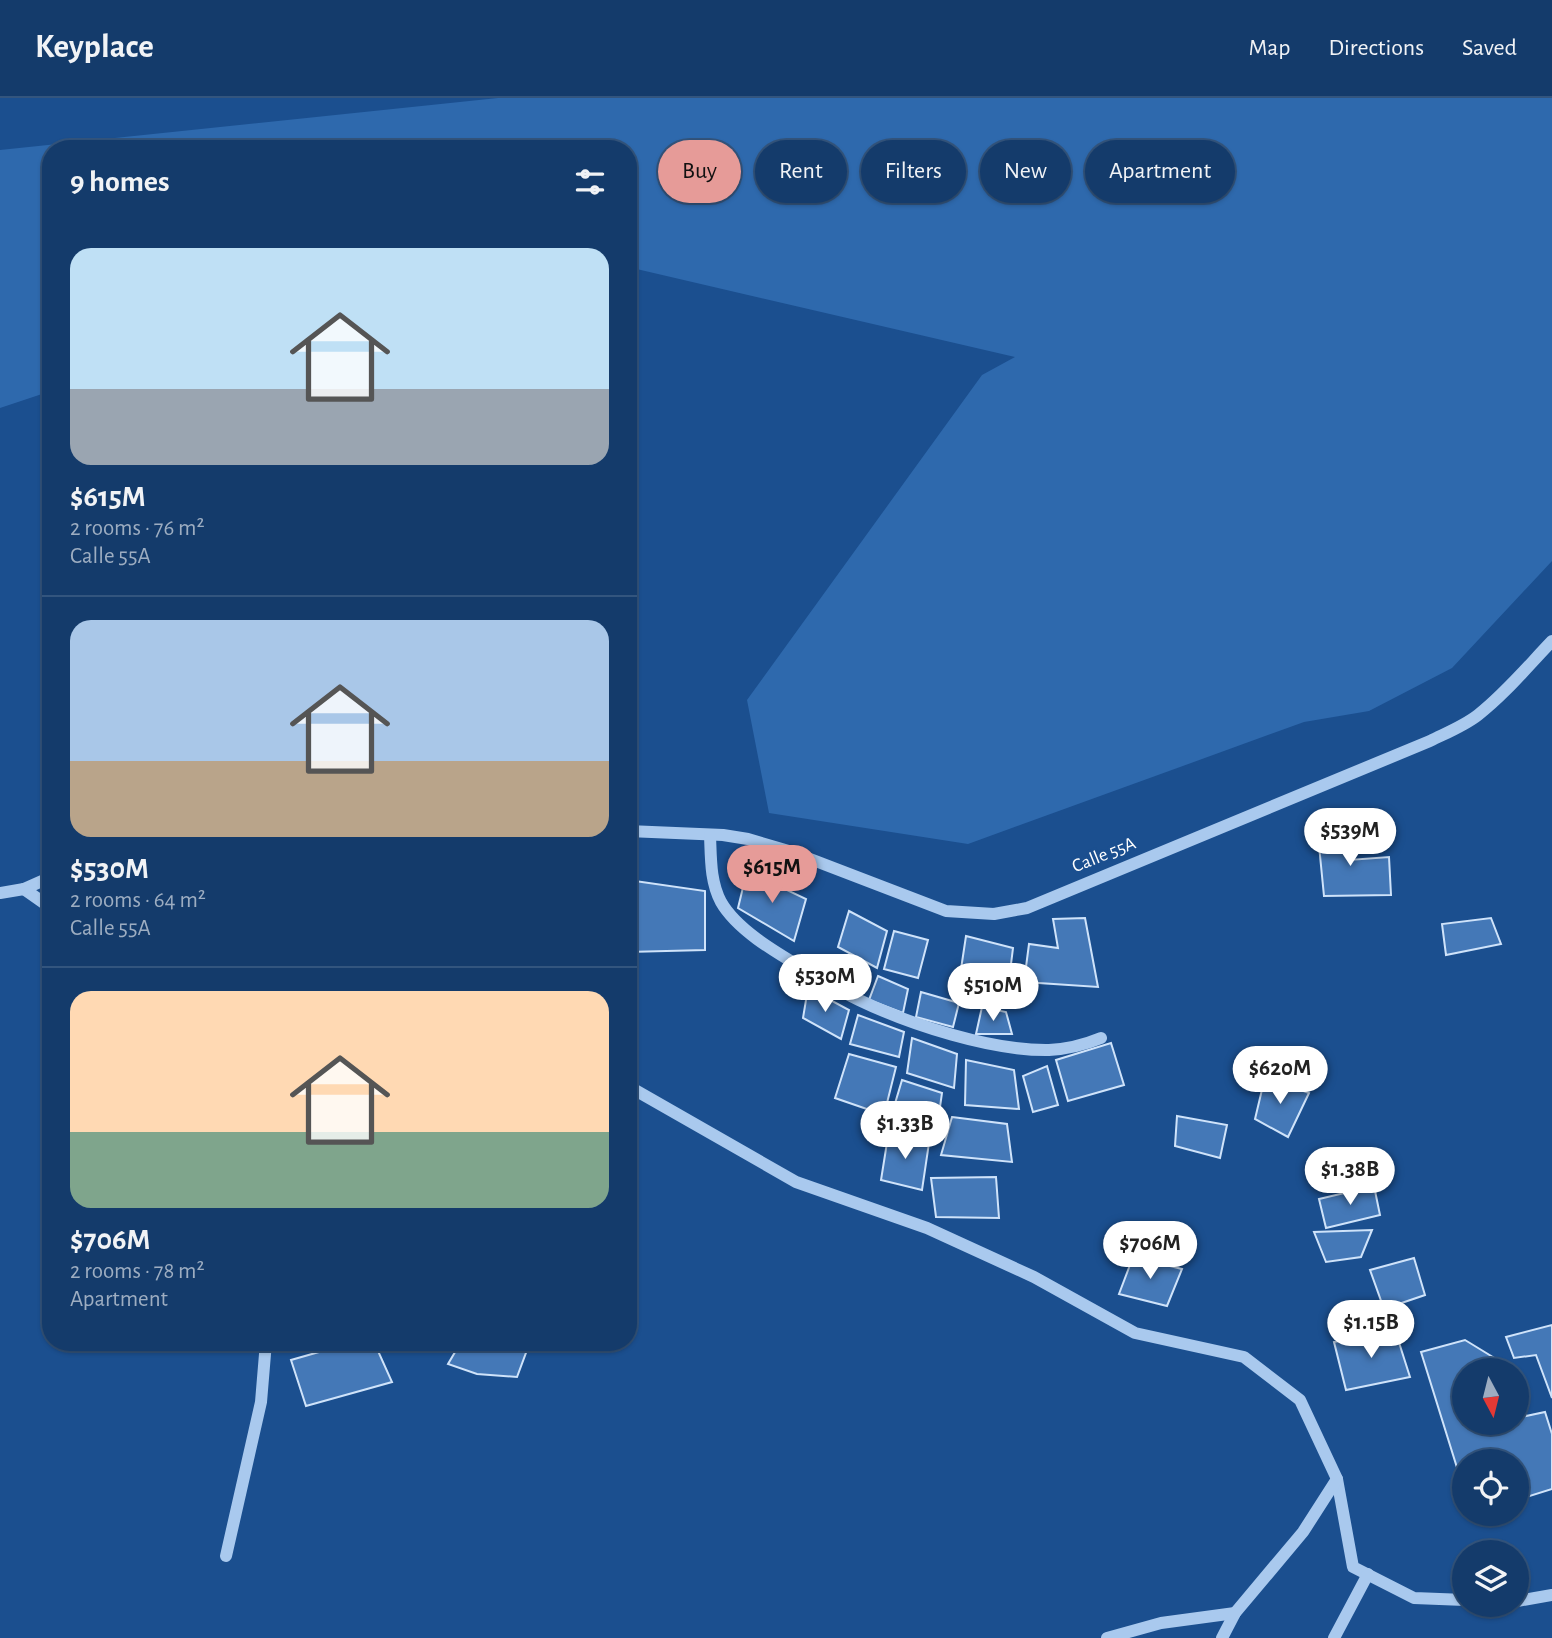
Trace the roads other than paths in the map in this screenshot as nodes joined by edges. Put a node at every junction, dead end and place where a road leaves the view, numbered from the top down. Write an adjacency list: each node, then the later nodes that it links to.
1 (1552, 641): 3 (street, Calle 55A)
2 (637, 831): 3 (street, Calle 55A)
3 (710, 835): 8 (street)
4 (42, 881): 5 (street)
5 (24, 889): 6 (street); 7 (street)
6 (0, 893)
7 (42, 902)
8 (1101, 1038)
9 (637, 1091): 11 (street)
10 (265, 1351): 12 (street)
11 (1337, 1479): 13 (street); 17 (street)
12 (226, 1556)
13 (1368, 1574): 15 (street); 20 (street)
14 (1552, 1595): 16 (street)
15 (1452, 1599)
16 (1529, 1599)
17 (1235, 1612): 18 (street); 19 (street)
18 (1107, 1638)
19 (1222, 1638)
20 (1334, 1638)

